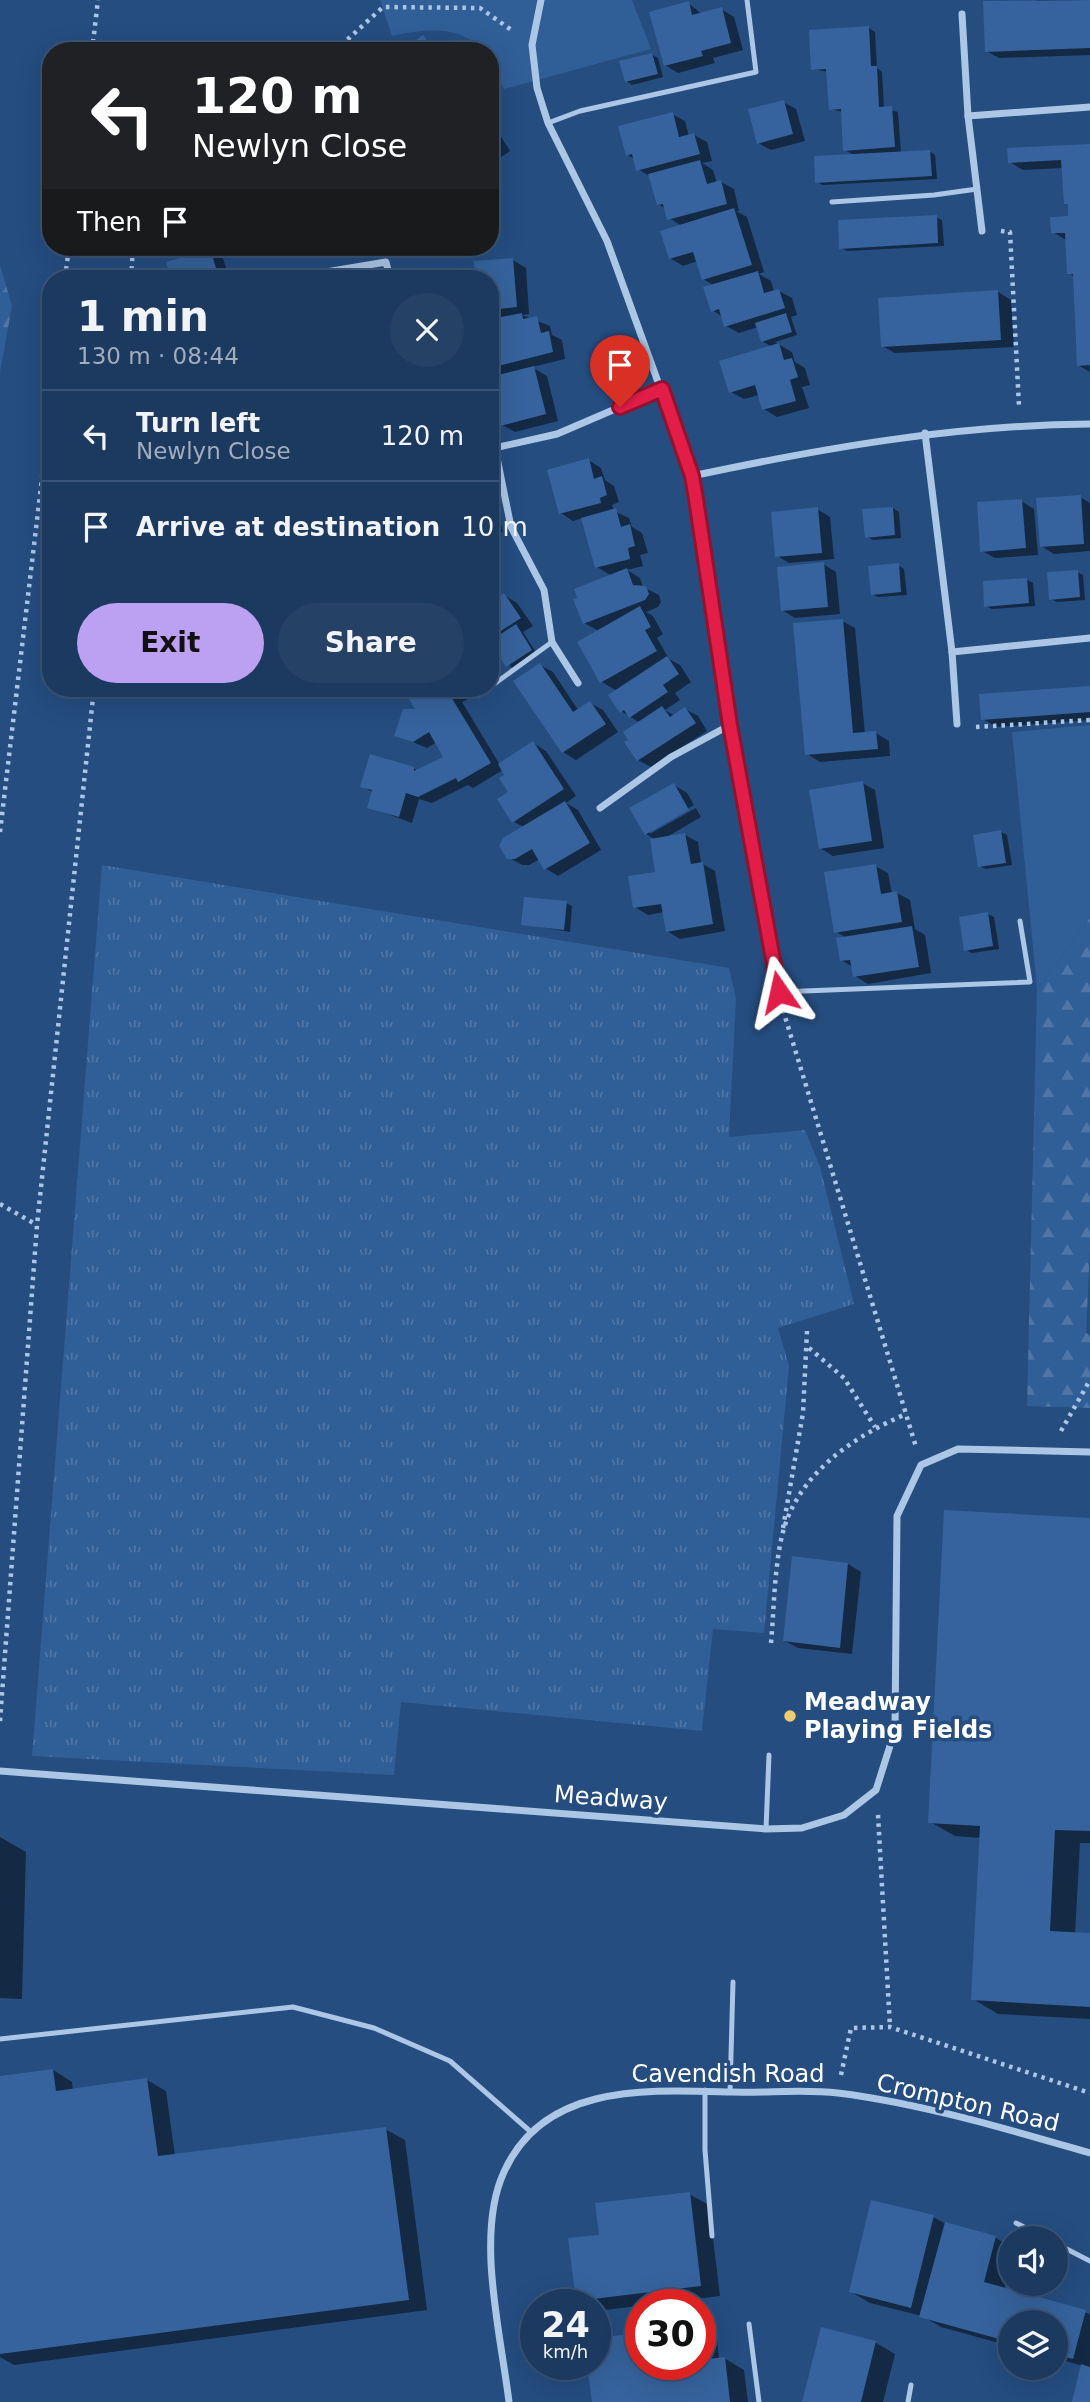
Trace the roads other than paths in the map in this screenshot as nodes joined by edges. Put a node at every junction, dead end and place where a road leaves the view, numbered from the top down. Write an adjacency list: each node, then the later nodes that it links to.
1 (541, 0): 6 (street)
2 (747, 0): 6 (lane)
3 (962, 14): 5 (street)
4 (1090, 107): 5 (street)
5 (968, 116): 7 (street)
6 (548, 123): 12 (street)
7 (977, 189): 8 (lane); 9 (street)
8 (832, 202)
9 (982, 231)
10 (338, 270): 11 (street)
11 (388, 270)
12 (662, 389): 15 (street); 17 (street)
13 (1090, 424): 14 (street)
14 (925, 433): 17 (street); 20 (street)
15 (499, 448)
16 (499, 475): 19 (street)
17 (692, 476): 24 (street)
18 (1090, 638): 20 (street)
19 (552, 642): 21 (lane); 22 (street)
20 (952, 652): 23 (street)
21 (499, 680)
22 (578, 683)
23 (957, 724)
24 (730, 725): 25 (street); 27 (street)
25 (600, 808)
26 (1020, 921): 27 (lane)
27 (779, 992)
28 (1090, 1452): 31 (street, Meadway)
29 (769, 1755): 31 (lane)
30 (0, 1771): 31 (street, Meadway)
31 (766, 1829)
32 (733, 1982): 35 (lane)
33 (0, 2039): 37 (lane)
34 (705, 2090): 35 (street, Cavendish Road); 37 (street, Cavendish Road); 41 (lane)
35 (730, 2092): 36 (street, Cavendish Road)
36 (837, 2093): 38 (street, Crompton Road)
37 (531, 2132): 46 (street, Cavendish Road)
38 (1090, 2153)
39 (1016, 2222): 40 (lane)
40 (1024, 2226)
41 (712, 2236)
42 (1068, 2250): 43 (lane)
43 (1090, 2261)
44 (749, 2324): 47 (lane)
45 (911, 2385): 48 (lane)
46 (509, 2402)
47 (759, 2402)
48 (908, 2402)

